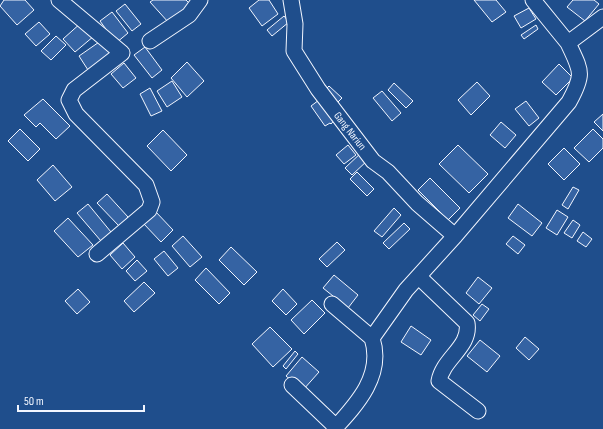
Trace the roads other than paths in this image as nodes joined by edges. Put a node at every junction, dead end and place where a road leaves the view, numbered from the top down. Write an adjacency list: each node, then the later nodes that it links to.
1 (59, 0): 9 (street)
2 (200, 0): 6 (street)
3 (291, 0): 8 (street, Gang Nariun)
4 (533, 0): 7 (street)
5 (603, 17): 7 (street)
6 (150, 41)
7 (568, 43): 8 (street)
8 (455, 236): 10 (street)
9 (97, 254)
10 (419, 277): 12 (street); 14 (street)
11 (332, 304): 12 (street)
12 (372, 338): 15 (street)
13 (292, 385): 15 (street)
14 (478, 411)
15 (335, 428)

